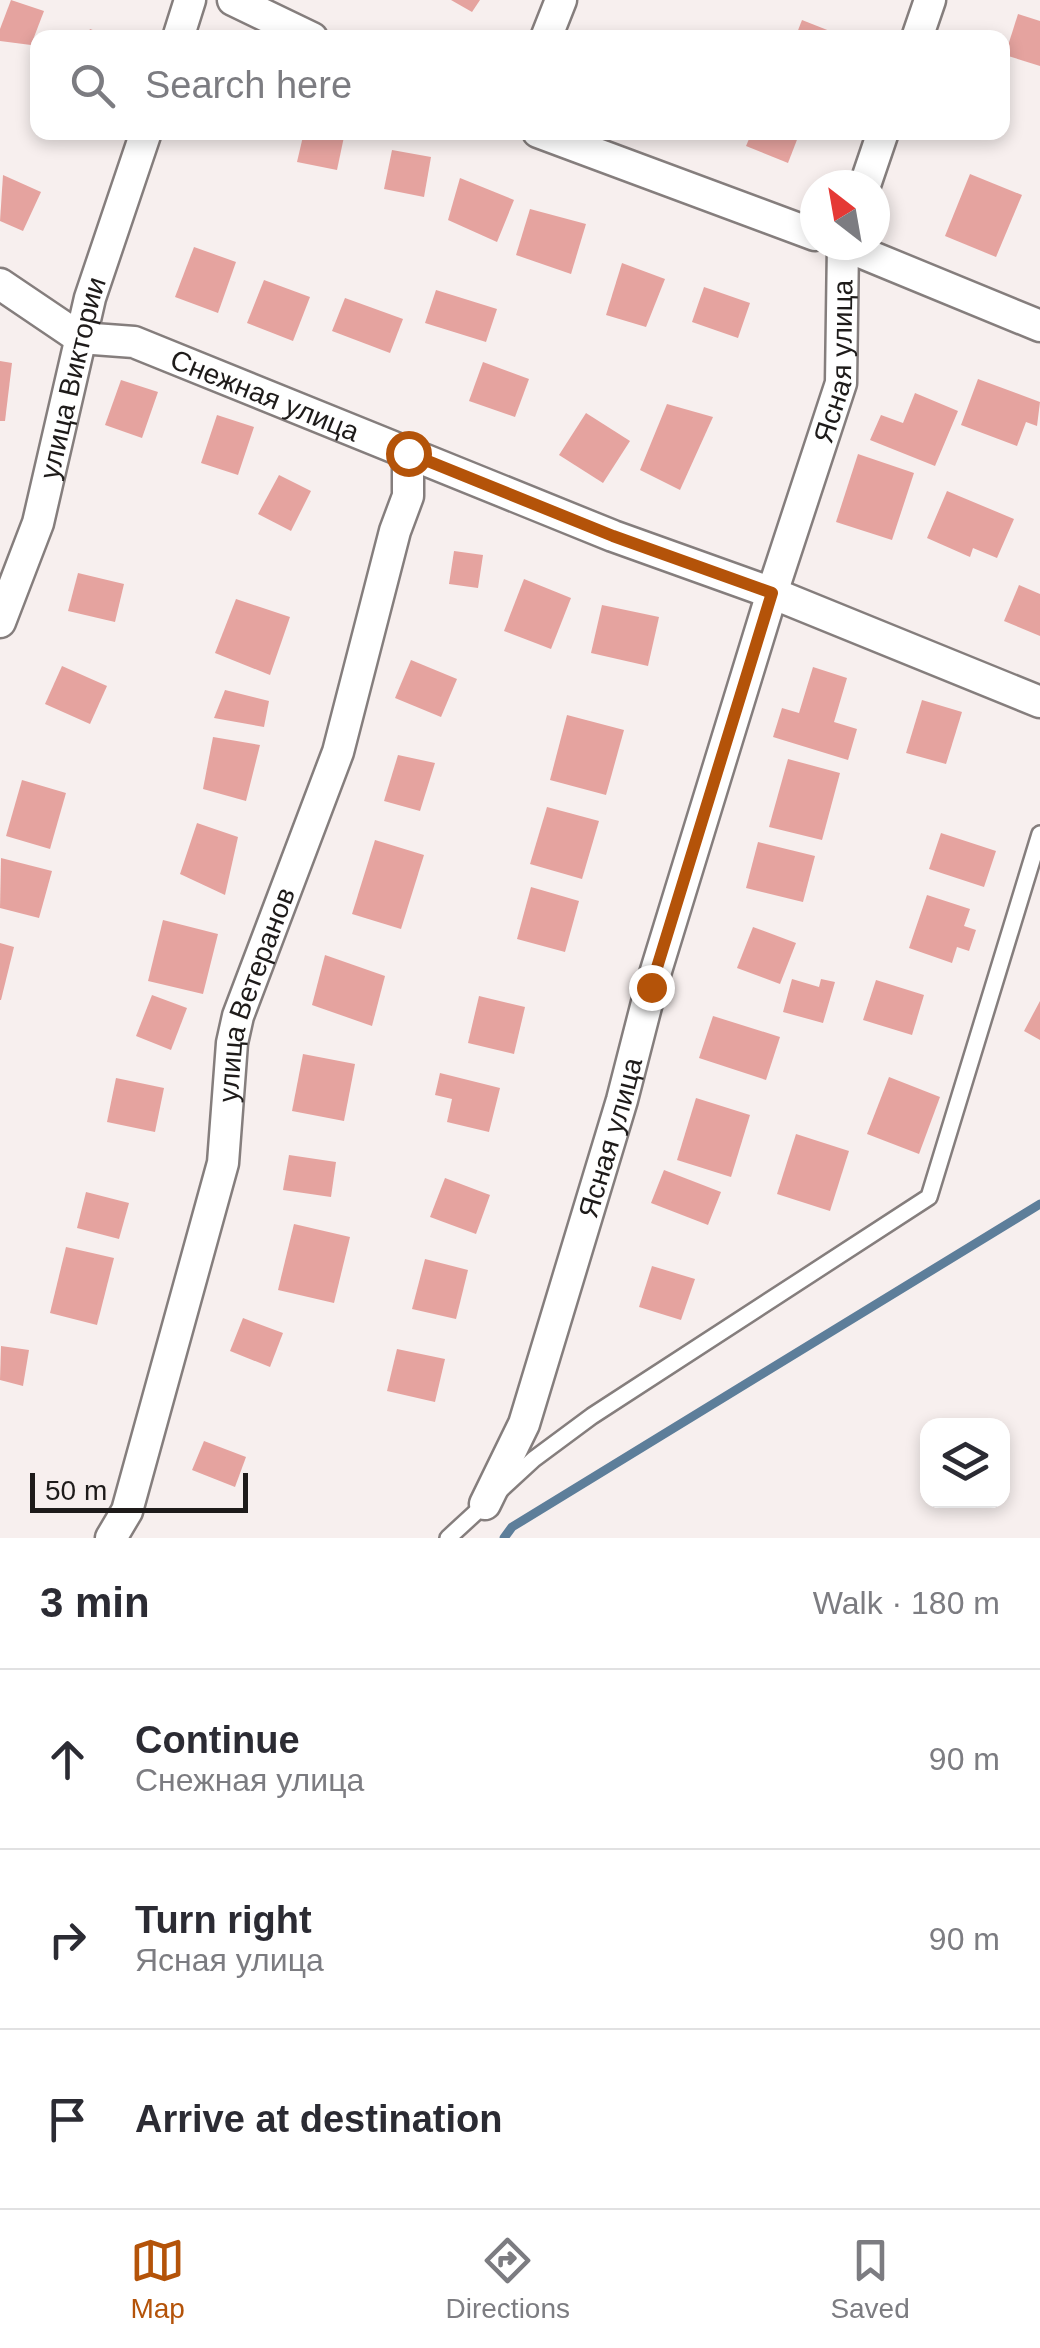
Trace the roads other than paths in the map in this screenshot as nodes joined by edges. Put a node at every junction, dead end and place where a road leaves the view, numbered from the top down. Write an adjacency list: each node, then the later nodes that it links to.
1 (190, 0): 5 (street)
2 (232, 0): 6 (street)
3 (561, 0): 7 (street)
4 (930, 0): 8 (street)
5 (181, 30)
6 (295, 30)
7 (549, 30)
8 (920, 30)
9 (143, 140): 18 (street, улица Виктории)
10 (560, 140): 13 (street)
11 (880, 140): 12 (street)
12 (870, 170)
13 (800, 228)
14 (843, 260): 20 (street, Ясная улица)
15 (879, 260): 17 (street)
16 (0, 284): 18 (street, Снежная улица)
17 (1040, 326)
18 (80, 338): 19 (street, Снежная улица); 21 (street, улица Виктории)
19 (408, 453): 20 (street, Снежная улица); 25 (street, улица Ветеранов)
20 (772, 593): 22 (street, Снежная улица); 24 (street, Ясная улица)
21 (0, 622)
22 (1040, 702)
23 (1040, 834): 24 (lane)
24 (485, 1504): 26 (lane)
25 (111, 1538)
26 (448, 1538)

